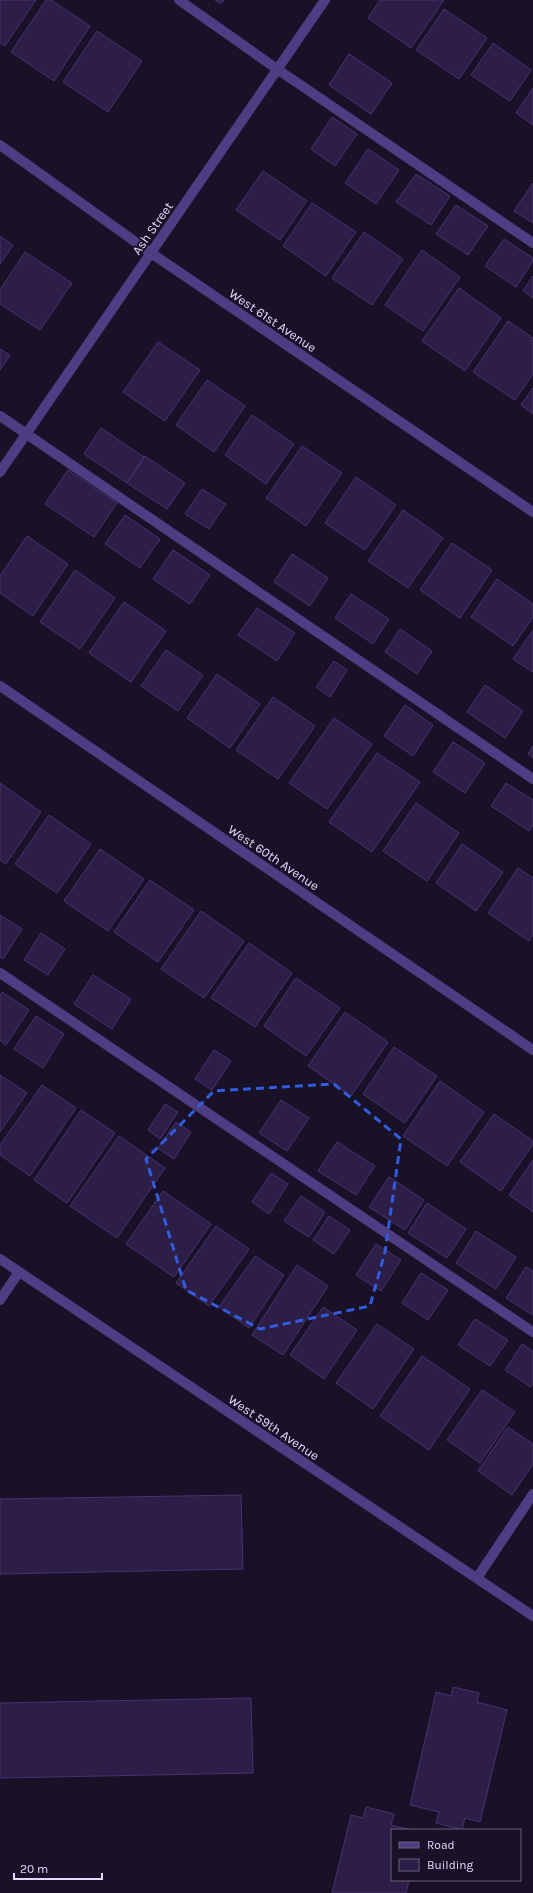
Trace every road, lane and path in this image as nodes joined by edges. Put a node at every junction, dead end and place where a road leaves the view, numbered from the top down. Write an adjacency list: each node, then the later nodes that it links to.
1 (179, 0): 3 (street)
2 (325, 0): 3 (street, Ash Street)
3 (277, 69): 5 (street); 6 (street, Ash Street)
4 (0, 145): 6 (street, West 61st Avenue)
5 (533, 243)
6 (151, 252): 8 (street, Ash Street); 10 (street, West 61st Avenue)
7 (0, 416): 8 (street)
8 (26, 434): 9 (street, Ash Street); 12 (street)
9 (0, 472)
10 (533, 512)
11 (0, 686): 14 (street, West 60th Avenue)
12 (533, 779)
13 (0, 974): 18 (street)
14 (533, 1050)
15 (0, 1259): 16 (street, West 59th Avenue)
16 (19, 1272): 17 (street); 20 (street, West 59th Avenue)
17 (0, 1300)
18 (533, 1332)
19 (533, 1494): 20 (street)
20 (477, 1578): 21 (street, West 59th Avenue)
21 (533, 1616)

